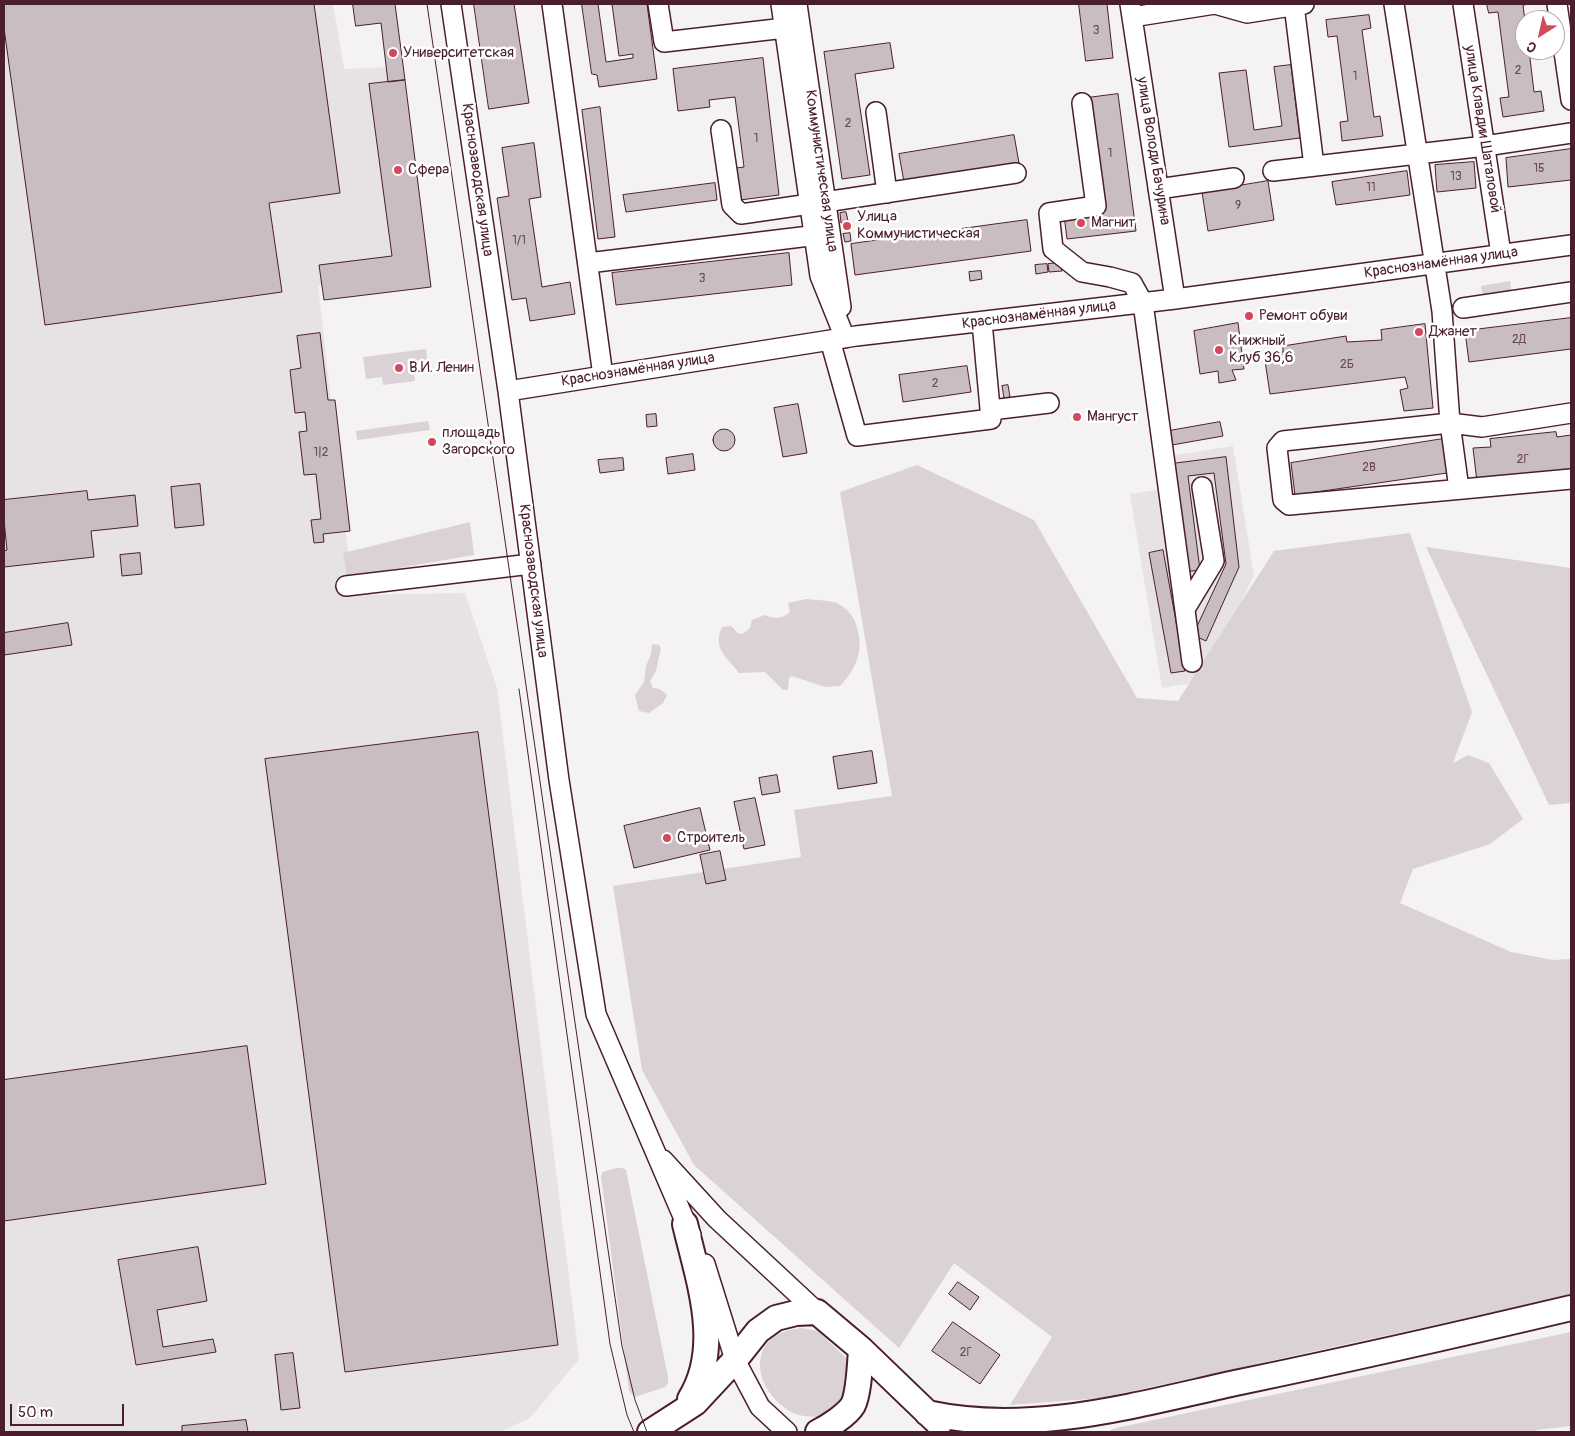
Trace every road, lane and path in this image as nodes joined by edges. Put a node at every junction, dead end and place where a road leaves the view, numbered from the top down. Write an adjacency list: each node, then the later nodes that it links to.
1 (451, 4): 38 (street, Краснозаводская улица)
2 (552, 4): 29 (street)
3 (658, 4): 11 (street)
4 (781, 4): 11 (street)
5 (797, 4): 25 (street, Коммунистическая улица)
6 (1300, 4): 10 (street); 19 (street)
7 (1394, 4): 18 (street)
8 (1463, 4): 17 (street, улица Клавдии Шаталовой)
9 (1556, 4): 12 (street)
10 (1131, 10): 23 (street, улица Володи Бачурина)
11 (784, 28): 25 (street)
12 (1571, 100)
13 (1082, 103): 33 (street)
14 (876, 112): 24 (street)
15 (720, 130): 25 (street)
16 (1571, 134): 17 (street)
17 (1485, 146): 18 (street); 28 (street, улица Клавдии Шаталовой)
18 (1417, 153): 19 (street); 30 (street)
19 (1314, 166): 20 (street)
20 (1273, 171)
21 (1016, 174): 24 (street)
22 (1234, 178): 23 (street)
23 (1158, 189): 32 (street, улица Володи Бачурина)
24 (887, 193): 25 (street)
25 (818, 203): 26 (street, Коммунистическая улица)
26 (822, 234): 29 (street); 36 (street, Коммунистическая улица)
27 (1571, 245): 28 (street, Краснознамённая улица)
28 (1501, 254): 30 (street, Краснознамённая улица)
29 (588, 263): 37 (street)
30 (1434, 264): 32 (street, Краснознамённая улица); 42 (street)
31 (1571, 292): 34 (street)
32 (1175, 299): 33 (street, Краснознамённая улица)
33 (1143, 302): 35 (street, Краснознамённая улица); 48 (street)
34 (1464, 308)
35 (982, 322): 36 (street, Краснознамённая улица); 40 (street)
36 (837, 339): 37 (street, Краснознамённая улица); 40 (street, Коммунистическая улица)
37 (603, 376): 38 (street, Краснознамённая улица)
38 (508, 391): 46 (street, Краснозаводская улица)
39 (1048, 403): 40 (street)
40 (991, 410)
41 (1571, 414): 42 (street)
42 (1450, 423): 45 (street); 45 (street)
43 (1571, 479): 45 (street)
44 (1202, 487): 48 (street)
45 (1459, 489)
46 (531, 564): 47 (street); 50 (street, Краснозаводская улица)
47 (346, 586)
48 (1185, 609): 49 (street)
49 (1192, 662)
50 (652, 1148): 51 (street, Краснозаводская улица); 53 (street)
51 (685, 1224): 55 (street, Краснозаводская улица); 56 (main road)
52 (1571, 1308): 58 (main road)
53 (817, 1312): 54 (main road); 55 (main road)
54 (861, 1350): 57 (main road); 61 (main road)
55 (735, 1360): 56 (main road); 60 (street, Краснозаводская улица)
56 (683, 1412): 59 (main road)
57 (927, 1412): 58 (main road); 62 (main road)
58 (1098, 1413): 63 (main road)
59 (650, 1432)
60 (787, 1432)
61 (818, 1432)
62 (946, 1432)
63 (1070, 1432)

